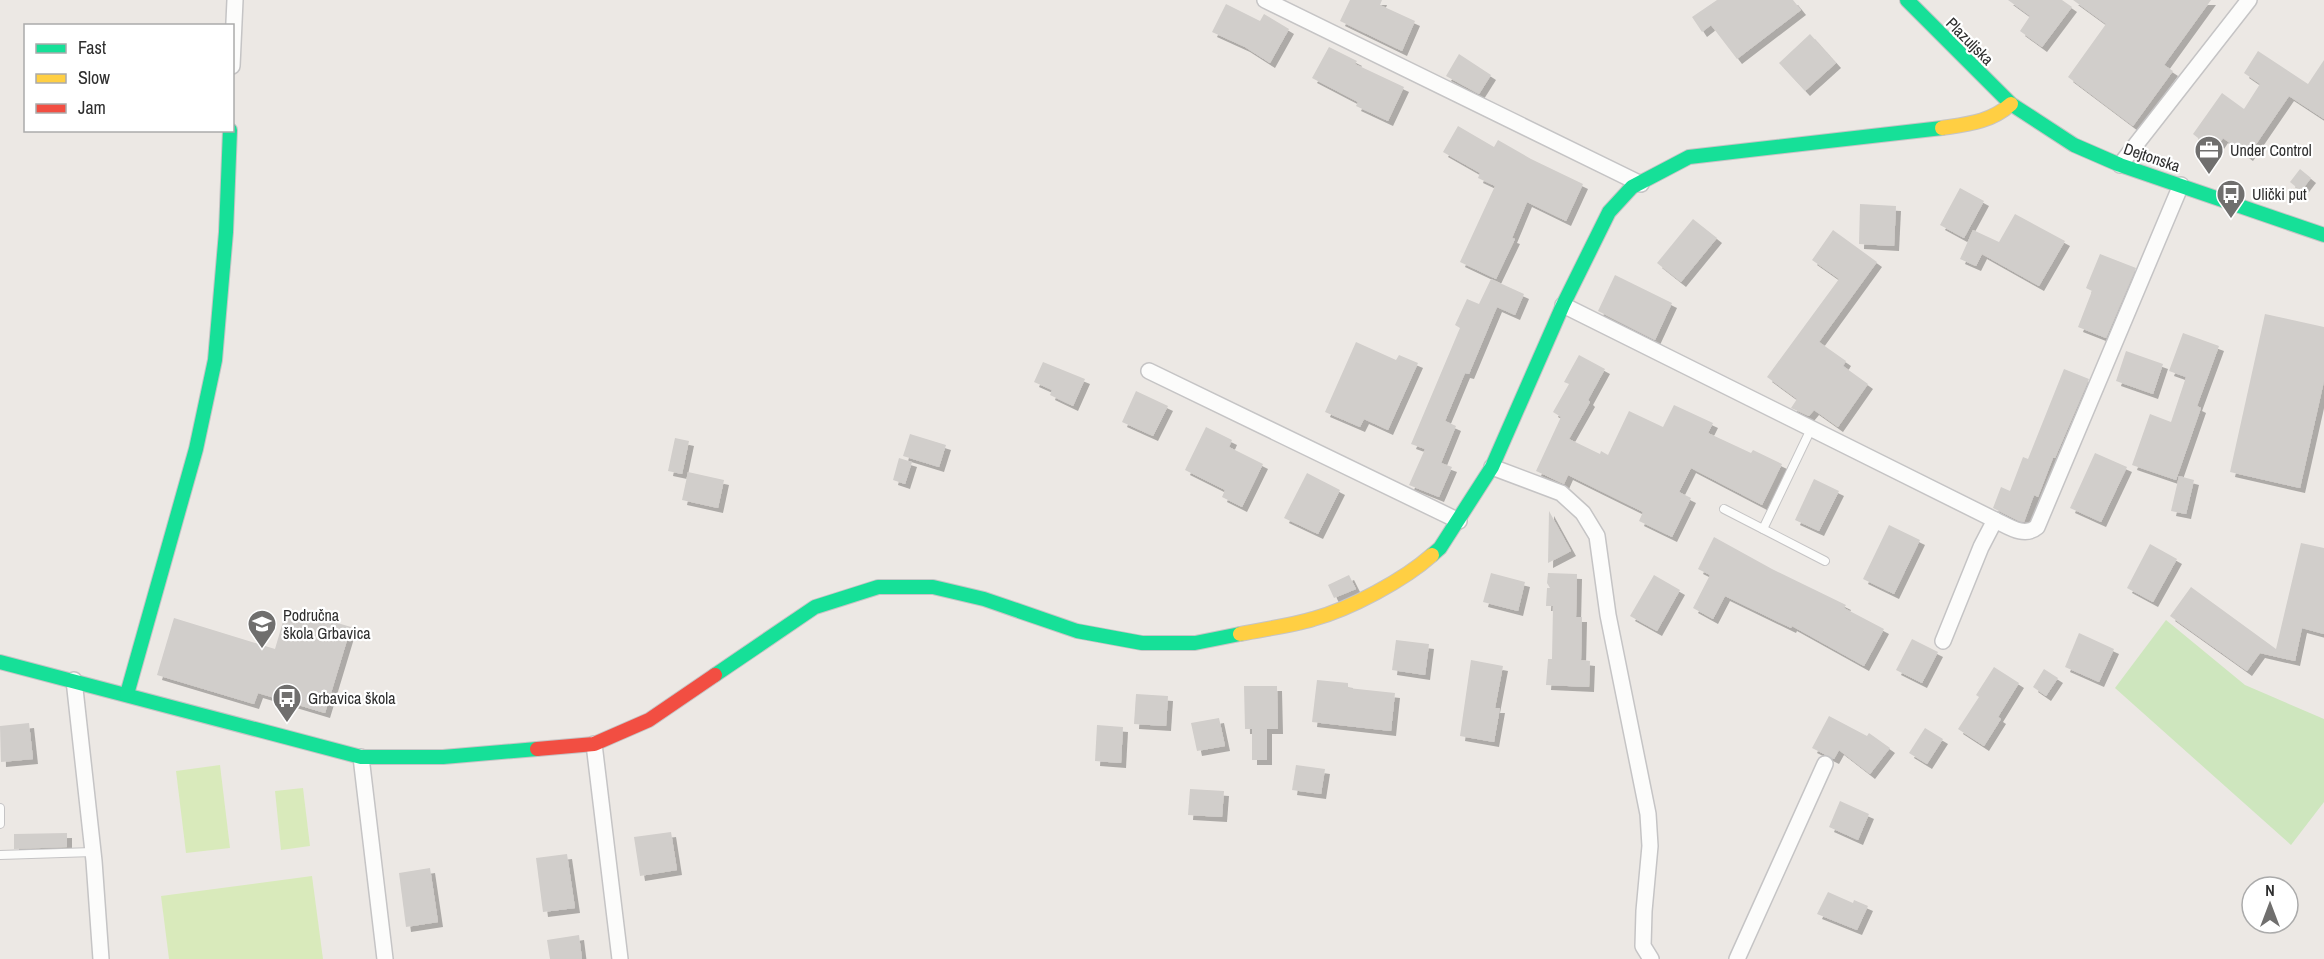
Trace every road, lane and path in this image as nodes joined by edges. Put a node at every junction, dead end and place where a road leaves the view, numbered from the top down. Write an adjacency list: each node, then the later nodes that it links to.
1 (235, 0): 5 (street)
2 (1265, 0): 9 (street)
3 (1906, 0): 6 (street, Plazuljska)
4 (2249, 0): 8 (street)
5 (234, 24)
6 (2011, 104): 8 (street, Dejtonska); 9 (street)
7 (230, 132): 24 (street)
8 (2120, 165): 10 (street, Dejtonska)
9 (1641, 184): 12 (street)
10 (2181, 185): 11 (street, Dejtonska); 18 (street)
11 (2324, 235)
12 (1563, 305): 14 (street); 15 (street)
13 (1149, 370): 17 (street)
14 (1811, 429): 18 (street); 19 (lane)
15 (1492, 467): 17 (street); 35 (street)
16 (1724, 509): 19 (lane)
17 (1459, 520): 25 (street)
18 (1995, 520): 21 (street)
19 (1763, 529): 20 (lane)
20 (1825, 561)
21 (1942, 641)
22 (0, 662): 23 (street)
23 (74, 680): 24 (street); 30 (street)
24 (127, 694): 26 (street)
25 (594, 744): 26 (street); 34 (street)
26 (361, 757): 33 (street)
27 (1825, 764): 36 (street)
28 (0, 808): 29 (lane)
29 (0, 824)
30 (93, 852): 31 (lane); 32 (street)
31 (0, 855)
32 (101, 959)
33 (385, 959)
34 (620, 959)
35 (1651, 959)
36 (1737, 959)

